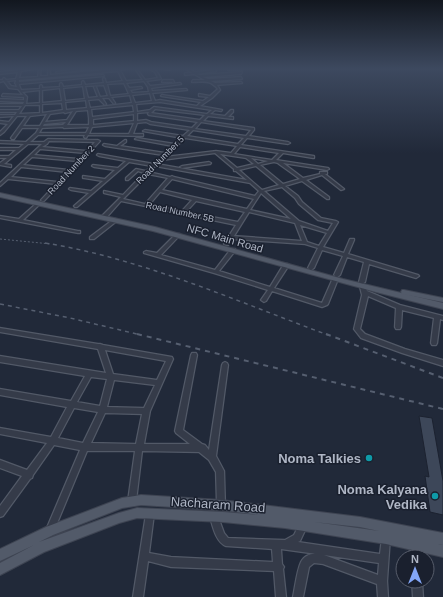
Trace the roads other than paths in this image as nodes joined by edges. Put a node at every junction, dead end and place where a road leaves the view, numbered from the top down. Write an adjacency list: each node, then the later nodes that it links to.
1 (25, 96): 14 (street)
2 (42, 97): 20 (street)
3 (63, 97): 15 (street)
4 (99, 97): 11 (street); 23 (street)
5 (110, 97): 19 (street)
6 (132, 97): 24 (street)
7 (153, 97): 17 (street)
8 (169, 97): 12 (street)
9 (189, 97): 12 (street)
10 (211, 97): 18 (street)
11 (86, 99): 15 (street); 21 (street)
12 (185, 99): 18 (street)
13 (0, 100): 14 (street)
14 (25, 101): 26 (street)
15 (63, 101): 20 (street); 37 (street)
16 (150, 102): 17 (street); 24 (street); 29 (street)
17 (154, 102): 28 (street)
18 (204, 102): 28 (street)
19 (114, 103)
20 (42, 104): 26 (street); 41 (street)
21 (88, 104): 22 (street); 30 (street)
22 (92, 104)
23 (105, 104)
24 (133, 104): 27 (street); 40 (street)
25 (0, 105): 26 (street)
26 (22, 106): 35 (street)
27 (111, 106): 30 (street); 43 (street)
28 (198, 106): 31 (street)
29 (153, 107): 38 (street); 44 (street)
30 (89, 109): 32 (street); 48 (street)
31 (214, 109): 33 (street); 44 (street, Road Number 5)
32 (75, 110): 37 (street); 50 (street)
33 (221, 110)
34 (0, 111): 35 (street)
35 (19, 111): 46 (street)
36 (232, 111): 47 (street)
37 (65, 112): 39 (street)
38 (150, 112): 40 (street); 54 (street)
39 (49, 113): 41 (street); 56 (street)
40 (136, 113): 43 (street); 51 (street)
41 (41, 114): 42 (street)
42 (29, 115): 46 (street); 59 (street)
43 (114, 115): 48 (street); 55 (street)
44 (206, 115): 47 (street); 54 (street, Road Number 5)
45 (0, 116): 46 (street)
46 (15, 116): 53 (street)
47 (226, 117): 49 (street)
48 (91, 118): 58 (street)
49 (232, 118)
50 (68, 121): 56 (street); 57 (street)
51 (136, 121): 55 (street); 62 (street); 69 (street)
52 (0, 122): 53 (street)
53 (10, 122): 61 (street)
54 (200, 122): 62 (street, Road Number 5); 72 (street)
55 (117, 123): 58 (street)
56 (43, 125): 57 (street); 59 (street); 65 (street)
57 (65, 125): 58 (street); 66 (street)
58 (91, 126): 68 (street)
59 (21, 127): 73 (street)
60 (0, 128): 61 (street)
61 (6, 129): 64 (street)
62 (192, 129): 71 (street, Road Number 5); 72 (street)
63 (145, 131): 71 (street)
64 (0, 134)
65 (37, 134): 66 (street); 79 (street)
66 (60, 134): 67 (street)
67 (74, 134): 68 (street); 75 (street)
68 (88, 134): 69 (street); 76 (street)
69 (131, 134): 70 (street)
70 (142, 135)
71 (183, 137): 83 (street, Road Number 5); 84 (street)
72 (246, 137): 81 (street); 84 (street)
73 (13, 138)
74 (137, 139): 83 (street)
75 (70, 140): 76 (street); 80 (street)
76 (84, 140): 89 (street); 90 (street, Road Number 2)
77 (125, 141): 85 (street)
78 (0, 142): 79 (street)
79 (28, 142): 80 (street); 88 (street)
80 (46, 143): 86 (street)
81 (288, 143)
82 (105, 145): 85 (street)
83 (175, 145): 93 (street, Road Number 5)
84 (240, 145): 92 (street); 94 (street)
85 (117, 147): 93 (street)
86 (40, 148): 89 (street); 95 (street)
87 (0, 149): 88 (street)
88 (20, 149): 99 (street)
89 (72, 151): 90 (street)
90 (88, 152): 102 (street, Road Number 2)
91 (216, 152): 94 (street); 101 (street); 115 (street)
92 (282, 152): 100 (street); 104 (street)
93 (165, 154): 101 (street, Road Number 5)
94 (232, 154): 97 (street)
95 (31, 156): 102 (street); 110 (street)
96 (99, 156): 103 (street)
97 (246, 156): 104 (street); 108 (street)
98 (0, 157): 99 (street)
99 (10, 157): 106 (street)
100 (313, 157)
101 (160, 159): 107 (street, Road Number 5)
102 (80, 160): 116 (street, Road Number 2)
103 (129, 160): 107 (street); 114 (street)
104 (276, 161): 108 (street); 113 (street); 124 (street)
105 (209, 163): 112 (street)
106 (1, 164): 109 (street)
107 (155, 164): 112 (street); 117 (street, Road Number 5)
108 (256, 165): 115 (street); 128 (street)
109 (10, 166)
110 (20, 166): 116 (street); 121 (street)
111 (94, 166): 114 (street)
112 (176, 168): 125 (street)
113 (317, 168): 118 (street); 118 (street)
114 (118, 169): 123 (street)
115 (235, 170): 125 (street)
116 (70, 171): 126 (street, Road Number 2)
117 (147, 172): 120 (street); 122 (street); 137 (street, Road Number 5)
118 (325, 172): 124 (street); 130 (street)
119 (84, 177): 123 (street)
120 (172, 177): 132 (street); 138 (street)
121 (7, 178): 126 (street); 127 (street)
122 (127, 179)
123 (105, 180): 134 (street)
124 (303, 180): 128 (street); 139 (street)
125 (249, 182): 133 (street)
126 (58, 183): 141 (street, Road Number 2)
127 (0, 185)
128 (281, 185): 133 (street); 149 (street)
129 (71, 189): 134 (street)
130 (342, 189)
131 (0, 191): 141 (main road, NFC Main Road)
132 (159, 191): 140 (street); 142 (street)
133 (261, 191): 138 (street); 151 (street)
134 (92, 192): 143 (street)
135 (105, 192): 137 (street, Road Number 5B)
136 (0, 195): 141 (main road, NFC Main Road)
137 (122, 198): 142 (street, Road Number 5B); 146 (street, Road Number 5)
138 (257, 198): 144 (street)
139 (328, 198)
140 (196, 199): 144 (street); 145 (street)
141 (41, 202): 143 (main road, NFC Main Road); 146 (main road, NFC Main Road); 150 (street, Road Number 2)
142 (146, 205): 145 (street, Road Number 5B)
143 (76, 206): 146 (main road, NFC Main Road)
144 (248, 211): 151 (street); 152 (street)
145 (182, 213): 152 (street, Road Number 5B)
146 (106, 215): 148 (main road, NFC Main Road); 161 (main road, NFC Main Road)
147 (0, 217): 150 (street)
148 (116, 220): 156 (main road, NFC Main Road); 158 (street)
149 (322, 220): 153 (street); 155 (street)
150 (20, 221): 154 (street)
151 (297, 222): 153 (street); 160 (street)
152 (239, 224): 157 (street)
153 (306, 225): 155 (street)
154 (78, 232)
155 (330, 233): 162 (street)
156 (178, 235): 163 (main road, NFC Main Road); 166 (street)
157 (230, 237): 160 (street); 161 (street)
158 (92, 238)
159 (352, 240): 167 (street)
160 (305, 243): 162 (street)
161 (226, 244): 165 (main road, NFC Main Road)
162 (321, 247): 167 (street); 170 (street)
163 (233, 250): 165 (main road, NFC Main Road); 171 (street)
164 (146, 252): 166 (street)
165 (254, 254): 169 (main road, NFC Main Road); 170 (main road, NFC Main Road)
166 (158, 255): 171 (street)
167 (345, 255): 168 (street); 173 (street)
168 (368, 261): 172 (street); 174 (street)
169 (286, 265): 173 (main road, NFC Main Road); 175 (street)
170 (311, 268): 173 (main road, NFC Main Road)
171 (216, 272): 175 (street)
172 (416, 276)
173 (336, 277): 174 (main road, NFC Main Road); 175 (street)
174 (363, 287): 177 (main road, NFC Main Road); 178 (main road, NFC Main Road); 179 (street); 187 (street)
175 (270, 289): 176 (street)
176 (264, 300)
177 (443, 300)
178 (443, 306)
179 (399, 307): 180 (street); 181 (street)
180 (440, 318): 183 (street)
181 (398, 327)
182 (0, 330): 184 (street)
183 (434, 343)
184 (100, 346): 190 (street); 191 (street)
185 (194, 355): 200 (street)
186 (0, 359): 189 (street)
187 (443, 363)
188 (225, 365): 201 (street)
189 (89, 374): 190 (street); 193 (street)
190 (110, 378): 191 (street); 194 (street)
191 (159, 383): 195 (street)
192 (0, 392): 193 (street)
193 (72, 406): 194 (street); 197 (street)
194 (102, 410): 195 (street); 198 (street)
195 (146, 411): 199 (street)
196 (0, 431): 197 (street)
197 (52, 442): 198 (street); 203 (street)
198 (85, 447): 199 (street); 211 (street)
199 (139, 448): 200 (street); 204 (street)
200 (202, 448): 201 (street)
201 (212, 457): 205 (street)
202 (0, 464): 203 (street)
203 (29, 475): 206 (street)
204 (132, 501): 205 (main road, Nacharam Road); 209 (main road, Nacharam Road)
205 (221, 505): 214 (main road, Nacharam Road)
206 (0, 513)
207 (150, 514): 208 (main road, Nacharam Road); 212 (main road, Nacharam Road); 222 (street)
208 (214, 517): 210 (main road, Nacharam Road); 218 (street)
209 (80, 519): 211 (main road, Nacharam Road); 212 (main road)
210 (304, 526): 213 (main road, Nacharam Road); 216 (street)
211 (50, 531): 215 (street); 221 (main road, Nacharam Road)
212 (82, 531): 215 (main road, Nacharam Road)
213 (386, 538): 217 (main road, Nacharam Road); 223 (street)
214 (443, 538)
215 (51, 543): 225 (main road, Nacharam Road)
216 (286, 545): 218 (street); 223 (street)
217 (414, 545): 219 (street); 220 (main road, Nacharam Road)
218 (276, 546): 224 (street)
219 (414, 549)
220 (443, 551)
221 (0, 555)
222 (144, 556): 224 (street); 227 (street)
223 (384, 559): 226 (street)
224 (279, 567): 228 (street)
225 (0, 569)
226 (382, 581): 229 (street); 230 (street)
227 (138, 597)
228 (281, 597)
229 (298, 597)
230 (383, 597)

